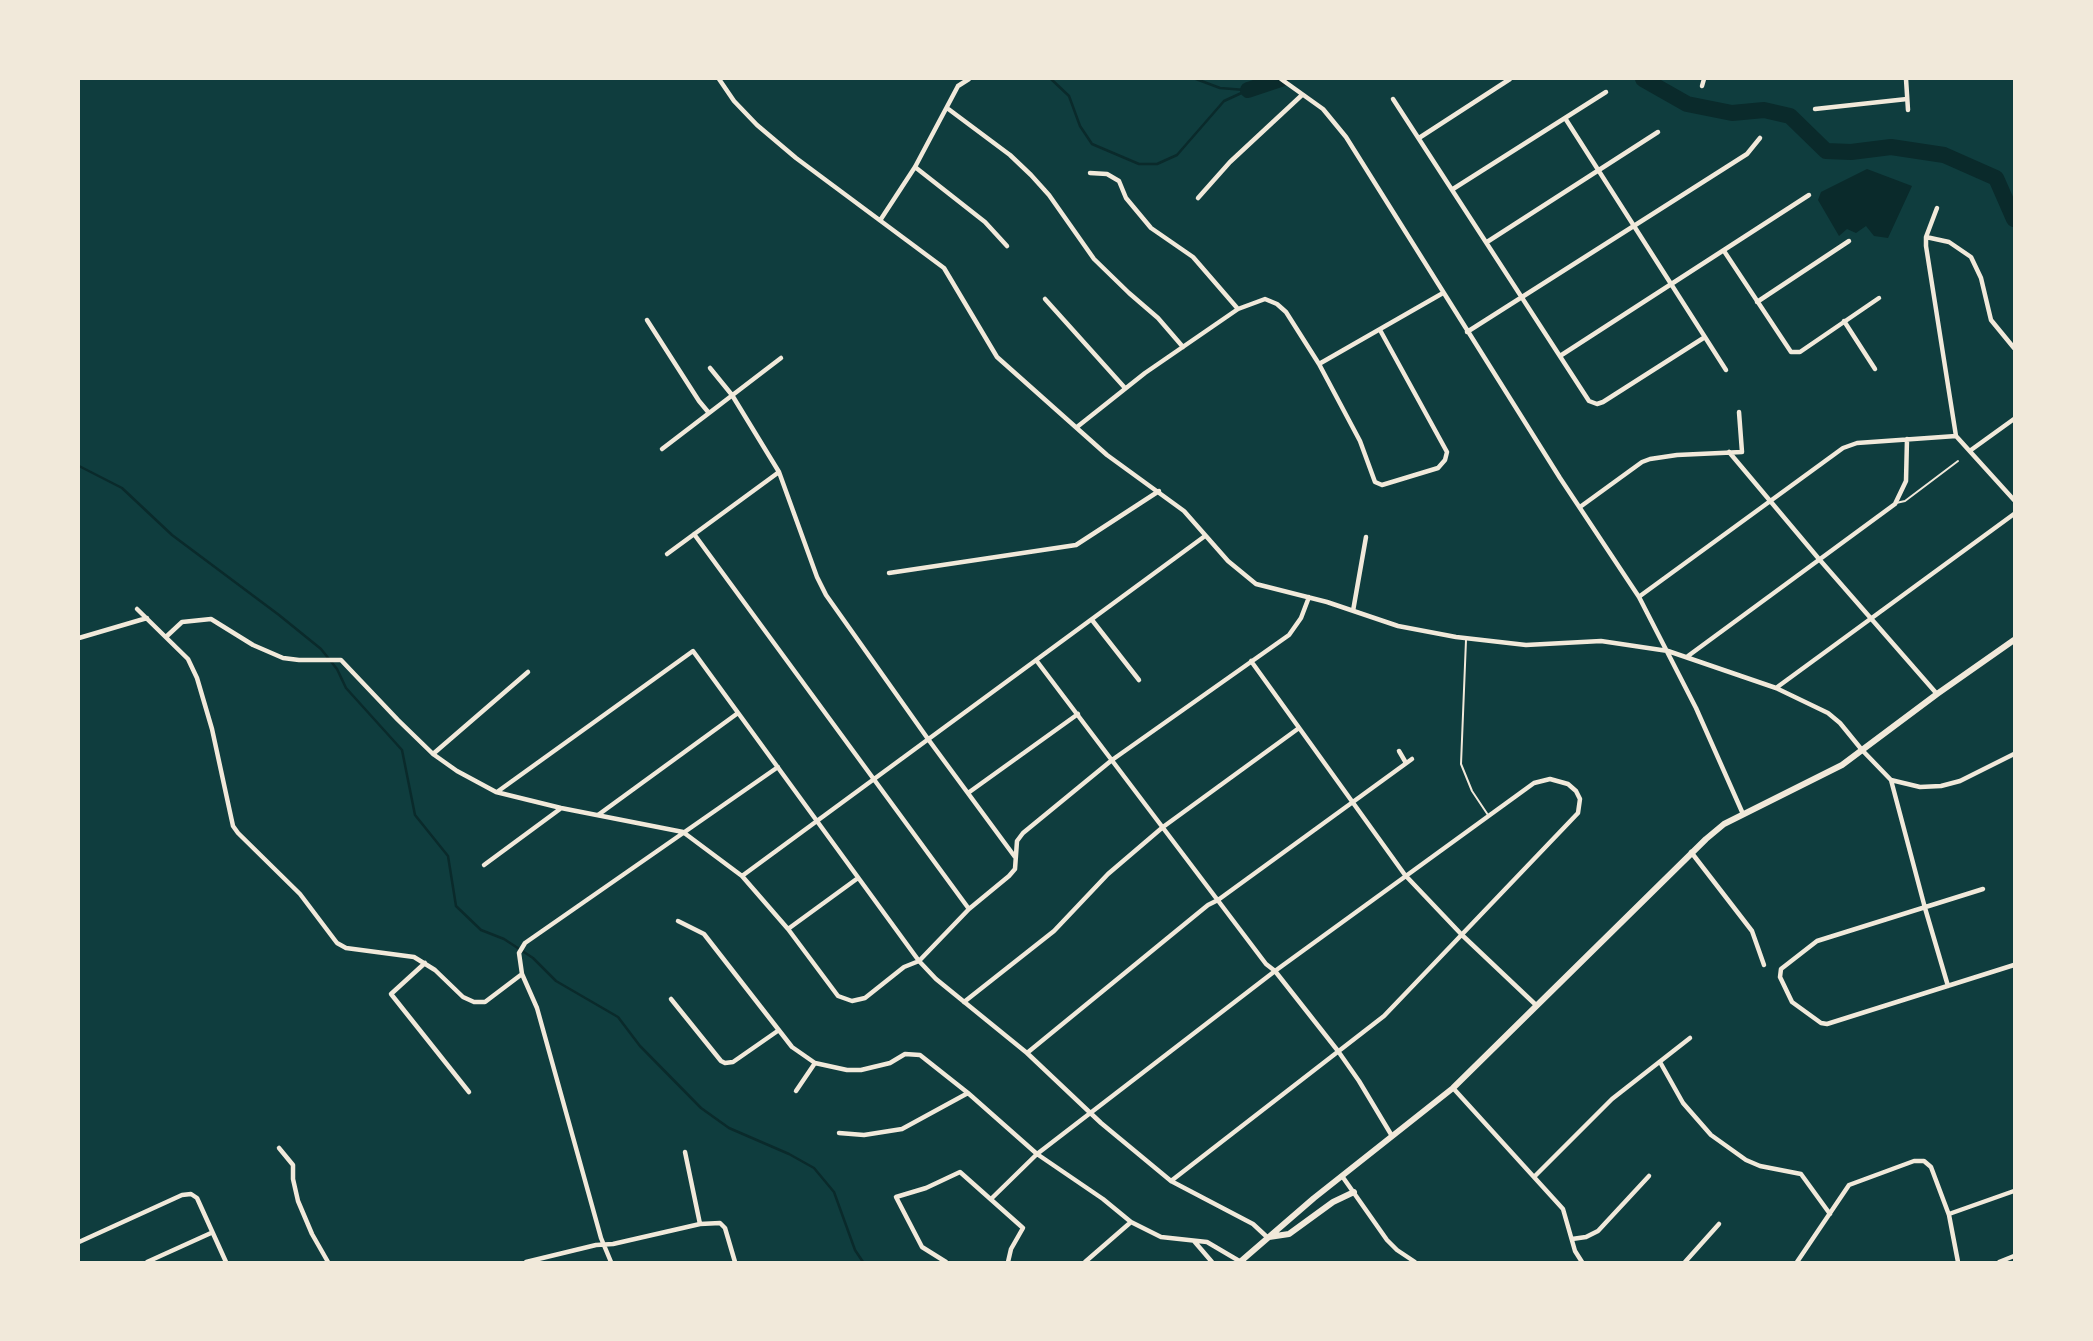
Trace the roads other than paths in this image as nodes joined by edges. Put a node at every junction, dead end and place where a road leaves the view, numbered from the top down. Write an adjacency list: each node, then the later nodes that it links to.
1 (719, 79): 26 (street)
2 (969, 79): 12 (street)
3 (1281, 79): 9 (street)
4 (1510, 79): 17 (street)
5 (1704, 79): 7 (street)
6 (1906, 79): 11 (street)
7 (1702, 86)
8 (1606, 92): 15 (street)
9 (1302, 95): 24 (street); 34 (street)
10 (1393, 99): 17 (street)
11 (1907, 99): 13 (street); 14 (street)
12 (947, 108): 19 (street); 45 (street)
13 (1815, 109)
14 (1908, 110)
15 (1565, 118): 20 (street); 22 (street)
16 (1658, 132): 20 (street)
17 (1419, 138): 22 (street)
18 (1760, 138): 27 (street)
19 (915, 167): 26 (street); 31 (street)
20 (1599, 170): 27 (street); 30 (street)
21 (1090, 173): 39 (street)
22 (1453, 189): 30 (street)
23 (1809, 195): 32 (street)
24 (1198, 198)
25 (1937, 208): 28 (street)
26 (881, 219): 58 (street)
27 (1635, 226): 33 (street); 35 (street)
28 (1926, 237): 46 (street); 59 (street)
29 (1849, 241): 38 (street)
30 (1487, 242): 35 (street)
31 (1007, 246)
32 (1724, 251): 33 (street); 38 (street)
33 (1671, 285): 44 (street); 47 (street)
34 (1443, 293): 42 (street); 43 (street)
35 (1522, 298): 43 (street); 47 (street)
36 (1879, 298): 41 (street)
37 (1045, 299): 53 (street)
38 (1757, 302): 41 (street)
39 (1238, 309): 45 (street); 49 (street)
40 (647, 320): 56 (street)
41 (1844, 321): 51 (street)
42 (1380, 330): 49 (street); 49 (street)
43 (1467, 332): 70 (street)
44 (1705, 337): 47 (street); 52 (street)
45 (1183, 347): 53 (street)
46 (2014, 348)
47 (1560, 356)
48 (781, 358): 54 (street)
49 (1319, 364)
50 (710, 368): 54 (street)
51 (1875, 369)
52 (1726, 370)
53 (1125, 388): 58 (street)
54 (732, 395): 56 (street); 65 (street)
55 (1739, 412): 63 (street)
56 (709, 413): 61 (street)
57 (2014, 419): 62 (street)
58 (1077, 427): 66 (street)
59 (1956, 436): 60 (street); 62 (street)
60 (1907, 439): 67 (street); 69 (street)
61 (662, 449)
62 (1971, 450): 68 (street)
63 (1729, 452): 67 (street); 70 (street)
64 (1958, 461): 69 (lane)
65 (779, 472): 72 (street); 100 (street)
66 (1159, 491): 73 (street); 77 (street)
67 (1770, 500): 76 (street); 79 (street)
68 (2014, 500)
69 (1895, 504): 76 (street)
70 (1580, 507): 79 (street)
71 (2014, 514): 82 (street)
72 (694, 534): 75 (street); 110 (street)
73 (1205, 536): 78 (street); 84 (street)
74 (1366, 537): 81 (street)
75 (667, 554)
76 (1819, 559): 82 (street); 90 (street)
77 (889, 573)
78 (1308, 597): 81 (street); 92 (street)
79 (1639, 597): 89 (street)
80 (137, 609): 83 (street)
81 (1353, 611): 87 (street)
82 (1871, 617): 95 (street); 96 (street)
83 (148, 618): 85 (street); 86 (street)
84 (1092, 620): 91 (street); 94 (street)
85 (167, 636): 103 (street); 135 (street)
86 (79, 638)
87 (1466, 639): 89 (street); 117 (lane)
88 (2014, 640): 96 (main road)
89 (1668, 651): 90 (street); 115 (street)
90 (1688, 657): 95 (street)
91 (1036, 660): 98 (street); 100 (street)
92 (1251, 661): 99 (street); 106 (street)
93 (528, 672): 103 (street)
94 (1139, 680)
95 (1776, 688): 101 (street)
96 (1937, 694): 101 (main road)
97 (738, 713): 108 (street); 111 (street); 116 (street)
98 (1078, 715): 106 (street); 112 (street)
99 (1299, 728): 113 (street); 119 (street)
100 (928, 739): 110 (street); 112 (street)
101 (1862, 750): 109 (street); 115 (main road)
102 (1399, 751): 107 (street)
103 (433, 754): 111 (street)
104 (2014, 754): 109 (street)
105 (1412, 759): 107 (street)
106 (1112, 760): 119 (street); 122 (street)
107 (1406, 763): 113 (street)
108 (778, 767): 118 (street); 120 (street)
109 (1891, 779): 129 (street)
110 (874, 780): 118 (street); 130 (street)
111 (496, 792): 114 (street)
112 (968, 793): 122 (street)
113 (1352, 802): 124 (street); 128 (street)
114 (561, 808): 116 (street); 123 (street)
115 (1744, 814): 121 (main road)
116 (598, 815): 120 (street)
117 (1488, 815): 124 (street); 133 (street)
118 (817, 821): 125 (street); 126 (street)
119 (1163, 827): 128 (street); 142 (street)
120 (682, 832): 125 (street); 139 (street)
121 (1691, 852): 136 (street); 143 (main road)
122 (1017, 859): 130 (street)
123 (484, 864)
124 (1405, 875): 133 (street); 138 (street)
125 (742, 876): 132 (street)
126 (858, 877): 132 (street); 134 (street)
127 (1983, 888): 129 (street)
128 (1218, 900): 138 (street); 147 (street)
129 (1924, 908): 140 (street); 140 (street)
130 (969, 909): 134 (street)
131 (678, 921): 144 (street)
132 (788, 929): 134 (street)
133 (1462, 935): 143 (street); 146 (street)
134 (919, 961): 142 (street)
135 (425, 962): 139 (street); 152 (street)
136 (1764, 965)
137 (2014, 965): 140 (street)
138 (1275, 971): 146 (street); 154 (street)
139 (522, 974): 177 (street)
140 (1948, 986)
141 (671, 999): 144 (street)
142 (964, 1002): 147 (street)
143 (1537, 1006): 150 (main road)
144 (779, 1030): 149 (street)
145 (1690, 1038): 148 (street)
146 (1338, 1051): 156 (street); 163 (street)
147 (1027, 1053): 154 (street)
148 (1660, 1062): 162 (street); 167 (street)
149 (815, 1063): 151 (street); 153 (street)
150 (1453, 1088): 156 (main road); 162 (street)
151 (796, 1091)
152 (469, 1092)
153 (968, 1093): 155 (street); 159 (street)
154 (1091, 1113): 159 (street); 163 (street)
155 (839, 1133)
156 (1392, 1136): 160 (main road)
157 (279, 1147): 181 (street)
158 (685, 1152): 170 (street)
159 (1037, 1154): 166 (street); 169 (street)
160 (1342, 1176): 165 (street); 173 (main road)
161 (1649, 1176): 174 (street)
162 (1534, 1177): 174 (street)
163 (1171, 1181): 173 (street)
164 (2014, 1191): 168 (street)
165 (1354, 1192): 173 (main road); 190 (street)
166 (991, 1199): 185 (street); 186 (street)
167 (1830, 1214): 168 (street); 193 (street)
168 (1949, 1214): 194 (street)
169 (1131, 1222): 175 (street); 187 (street)
170 (701, 1224): 177 (street); 184 (street)
171 (1719, 1224): 192 (street)
172 (211, 1233): 176 (street); 179 (street); 180 (street)
173 (1267, 1237): 189 (main road)
174 (1572, 1239): 191 (street)
175 (1193, 1240): 188 (street); 189 (street)
176 (79, 1242)
177 (604, 1244): 182 (street); 183 (street)
178 (2014, 1256): 195 (street)
179 (147, 1262)
180 (226, 1262)
181 (328, 1262)
182 (526, 1262)
183 (611, 1262)
184 (735, 1262)
185 (946, 1262)
186 (1008, 1262)
187 (1084, 1262)
188 (1212, 1262)
189 (1240, 1262)
190 (1415, 1262)
191 (1582, 1262)
192 (1685, 1262)
193 (1797, 1262)
194 (1958, 1262)
195 (1999, 1262)

